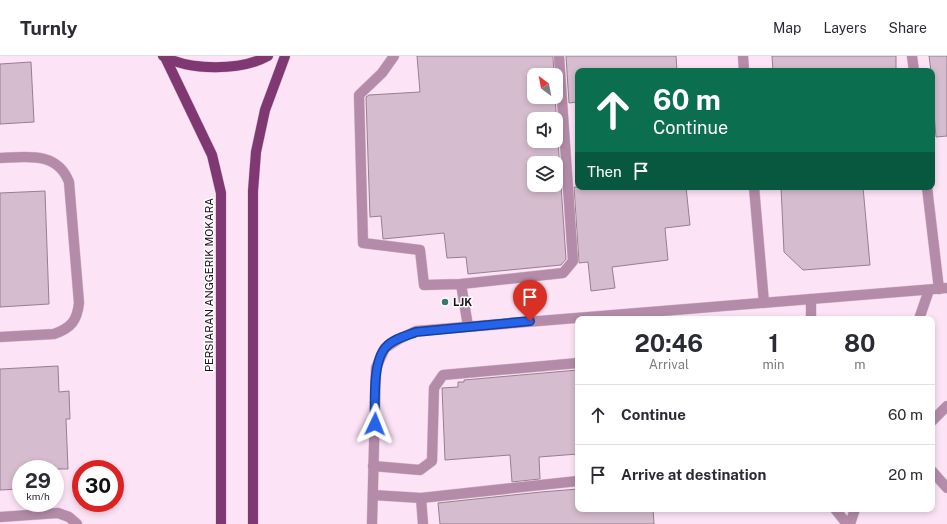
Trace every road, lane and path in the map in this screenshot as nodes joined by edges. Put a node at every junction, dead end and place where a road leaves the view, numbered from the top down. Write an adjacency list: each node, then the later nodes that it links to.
1 (268, 56): 7 (main road)
2 (285, 56): 38 (main road)
3 (394, 56): 13 (street)
4 (559, 56): 13 (street)
5 (743, 56): 8 (street)
6 (912, 56): 9 (street)
7 (164, 57): 37 (main road, PERSIARAN ANGGERIK MOKARA)
8 (744, 68)
9 (914, 68)
10 (0, 158): 23 (street)
11 (754, 190): 17 (street)
12 (927, 190): 14 (street)
13 (461, 284): 22 (street)
14 (943, 289): 15 (street)
15 (928, 290): 16 (street); 20 (street)
16 (811, 299): 17 (street); 19 (street)
17 (764, 303): 18 (street)
18 (597, 316)
19 (811, 316)
20 (920, 316)
21 (575, 318): 22 (street)
22 (468, 326): 27 (street)
23 (0, 337)
24 (575, 363): 27 (street)
25 (947, 406): 26 (street)
26 (935, 418)
27 (373, 466): 31 (street)
28 (935, 474): 30 (street)
29 (575, 480): 32 (street)
30 (947, 488)
31 (372, 496): 32 (street); 39 (street)
32 (421, 498): 40 (street)
33 (837, 512): 41 (street)
34 (854, 512): 42 (street)
35 (0, 517): 36 (street)
36 (77, 524)
37 (221, 524)
38 (253, 524)
39 (372, 524)
40 (423, 524)
41 (847, 524)
42 (850, 524)

